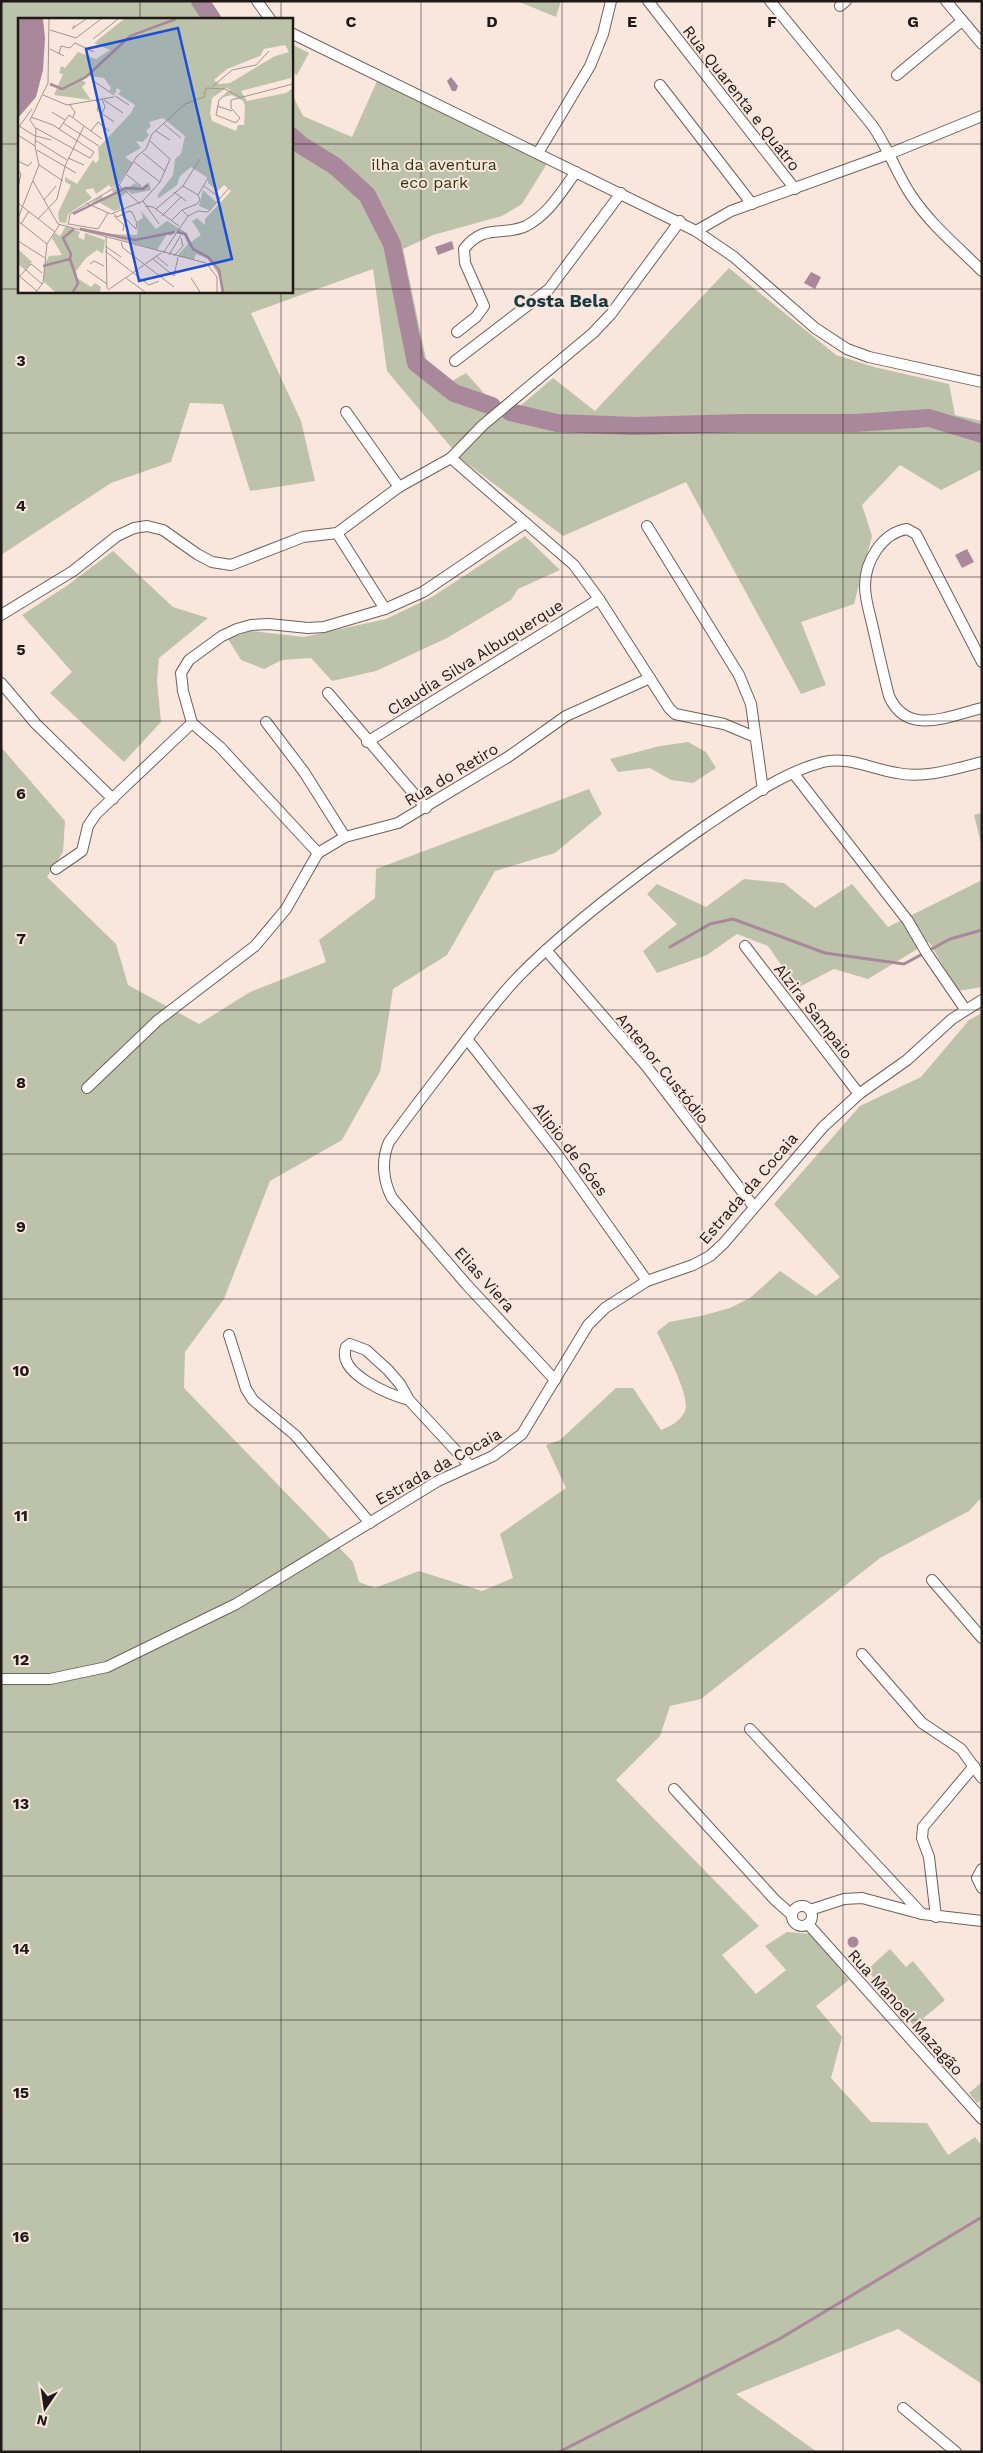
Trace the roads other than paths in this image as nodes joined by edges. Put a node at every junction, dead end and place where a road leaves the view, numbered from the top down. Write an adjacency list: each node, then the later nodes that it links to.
1 (257, 1): 6 (street)
2 (611, 1): 13 (street)
3 (648, 1): 16 (street, Rua Quarenta e Quatro)
4 (770, 1): 14 (street)
5 (946, 1): 7 (street)
6 (269, 18)
7 (962, 21): 9 (street); 10 (street)
8 (292, 32): 13 (street)
9 (982, 44)
10 (897, 75)
11 (660, 85): 18 (street)
12 (982, 116): 14 (street)
13 (538, 153): 15 (street)
14 (889, 154): 16 (street); 21 (street)
15 (576, 172): 17 (street); 22 (street)
16 (795, 189): 18 (street)
17 (621, 193): 19 (street); 23 (street)
18 (752, 204): 20 (street)
19 (680, 221): 20 (street); 26 (street)
20 (696, 231): 24 (street)
21 (982, 271)
22 (457, 332)
23 (455, 360)
24 (982, 382)
25 (346, 412): 27 (street)
26 (450, 458): 27 (street); 28 (street)
27 (399, 487): 30 (street)
28 (525, 523): 31 (street); 32 (street)
29 (647, 526): 41 (street)
30 (337, 533): 32 (street); 33 (street)
31 (599, 599): 35 (street); 42 (street, Claudia Silva Albuquerque)
32 (385, 608): 40 (street)
33 (1, 616)
34 (982, 662): 38 (street)
35 (650, 678): 41 (street); 47 (street, Rua do Retiro)
36 (1, 682): 46 (street)
37 (328, 693): 42 (street)
38 (982, 708)
39 (266, 722): 48 (street)
40 (192, 723): 46 (street); 49 (street)
41 (755, 737): 45 (street)
42 (367, 742): 47 (street)
43 (982, 762): 44 (street)
44 (794, 774): 45 (street); 54 (street)
45 (763, 790): 52 (street)
46 (113, 799): 50 (street)
47 (426, 808): 48 (street, Rua do Retiro)
48 (344, 837): 49 (street, Rua do Retiro)
49 (318, 853): 56 (street, Rua do Retiro)
50 (56, 869)
51 (745, 946): 57 (street, Alzira Sampaio)
52 (546, 950): 55 (street); 58 (street, Antenor Custódio)
53 (982, 1000): 54 (street, Estrada da Cocaia)
54 (965, 1009): 57 (street, Estrada da Cocaia)
55 (467, 1039): 59 (street, Alipio de Góes); 61 (street)
56 (87, 1088)
57 (859, 1094): 58 (street, Estrada da Cocaia)
58 (754, 1207): 59 (street, Estrada da Cocaia)
59 (647, 1281): 61 (street, Estrada da Cocaia)
60 (229, 1335): 64 (street)
61 (555, 1380): 63 (street, Estrada da Cocaia)
62 (409, 1400): 62 (street); 63 (street)
63 (470, 1466): 64 (street, Estrada da Cocaia)
64 (370, 1523): 68 (street, Estrada da Cocaia)
65 (932, 1580): 66 (street)
66 (982, 1638)
67 (862, 1654): 70 (street)
68 (1, 1679)
69 (750, 1729): 76 (street)
70 (974, 1766): 71 (street); 78 (street)
71 (982, 1778)
72 (674, 1789): 77 (street)
73 (982, 1869): 74 (street)
74 (982, 1888)
75 (810, 1910): 76 (street); 77 (street); 80 (street)
76 (922, 1914): 78 (street)
77 (792, 1915): 80 (street)
78 (936, 1917): 79 (street)
79 (982, 1921)
80 (808, 1924): 81 (street, Rua Manoel Mazagão)
81 (982, 2119)
82 (903, 2408): 83 (street)
83 (956, 2452)

